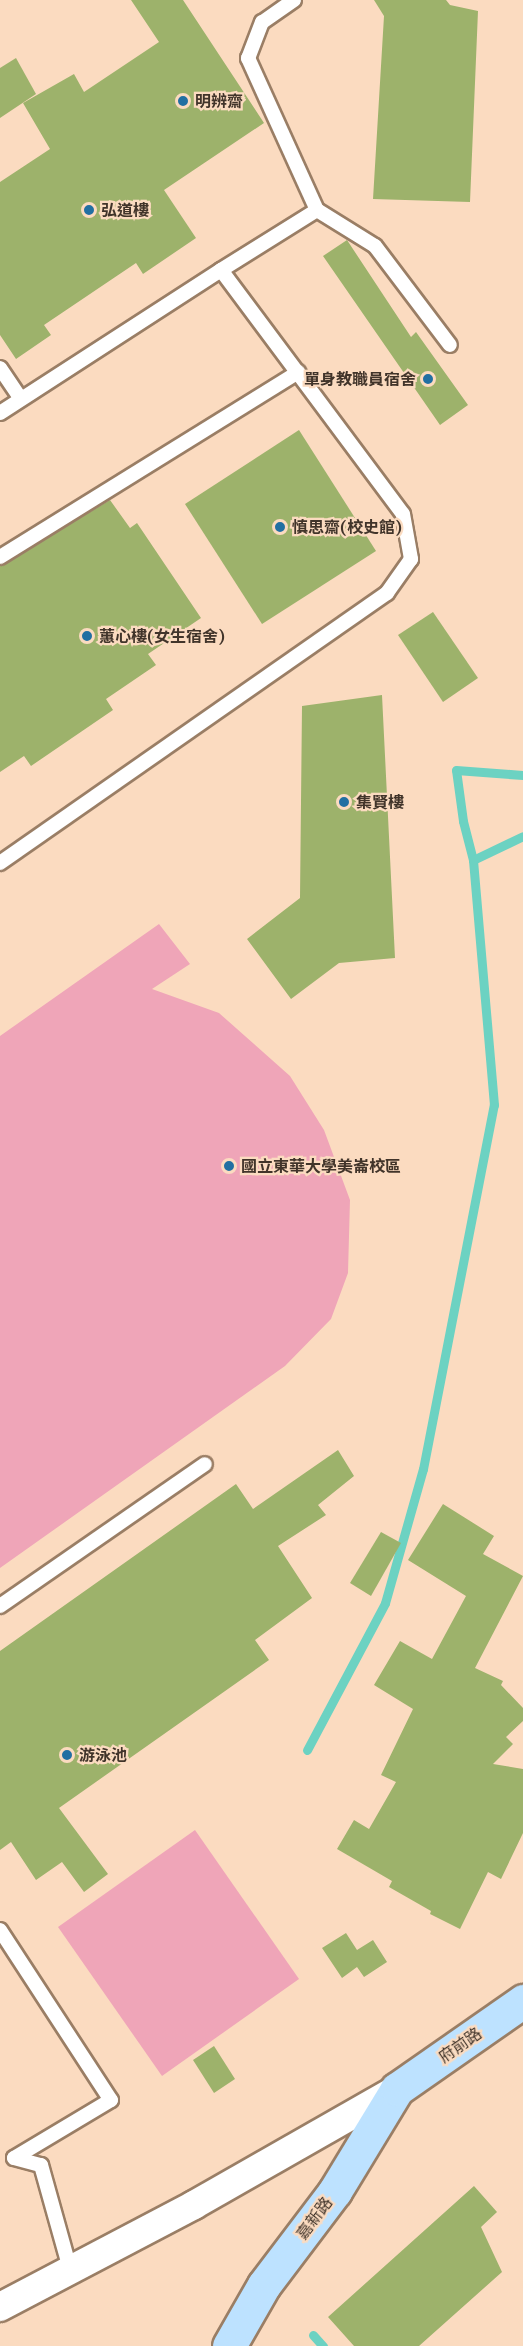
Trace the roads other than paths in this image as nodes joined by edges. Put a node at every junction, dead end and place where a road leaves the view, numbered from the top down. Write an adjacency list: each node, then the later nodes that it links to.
1 (294, 0): 2 (lane)
2 (317, 210): 3 (lane); 4 (lane)
3 (221, 270): 6 (lane); 7 (lane)
4 (450, 345)
5 (0, 368): 7 (lane)
6 (298, 372): 9 (lane); 10 (lane)
7 (21, 399): 8 (lane)
8 (0, 413)
9 (0, 557)
10 (1, 860)
11 (205, 1464): 12 (lane)
12 (0, 1605)
13 (0, 1930): 16 (lane)
14 (523, 2001): 15 (main road, 府前路)
15 (397, 2089): 16 (street); 18 (main road, 嘉新路)
16 (70, 2269): 17 (street)
17 (0, 2307)
18 (229, 2346)

